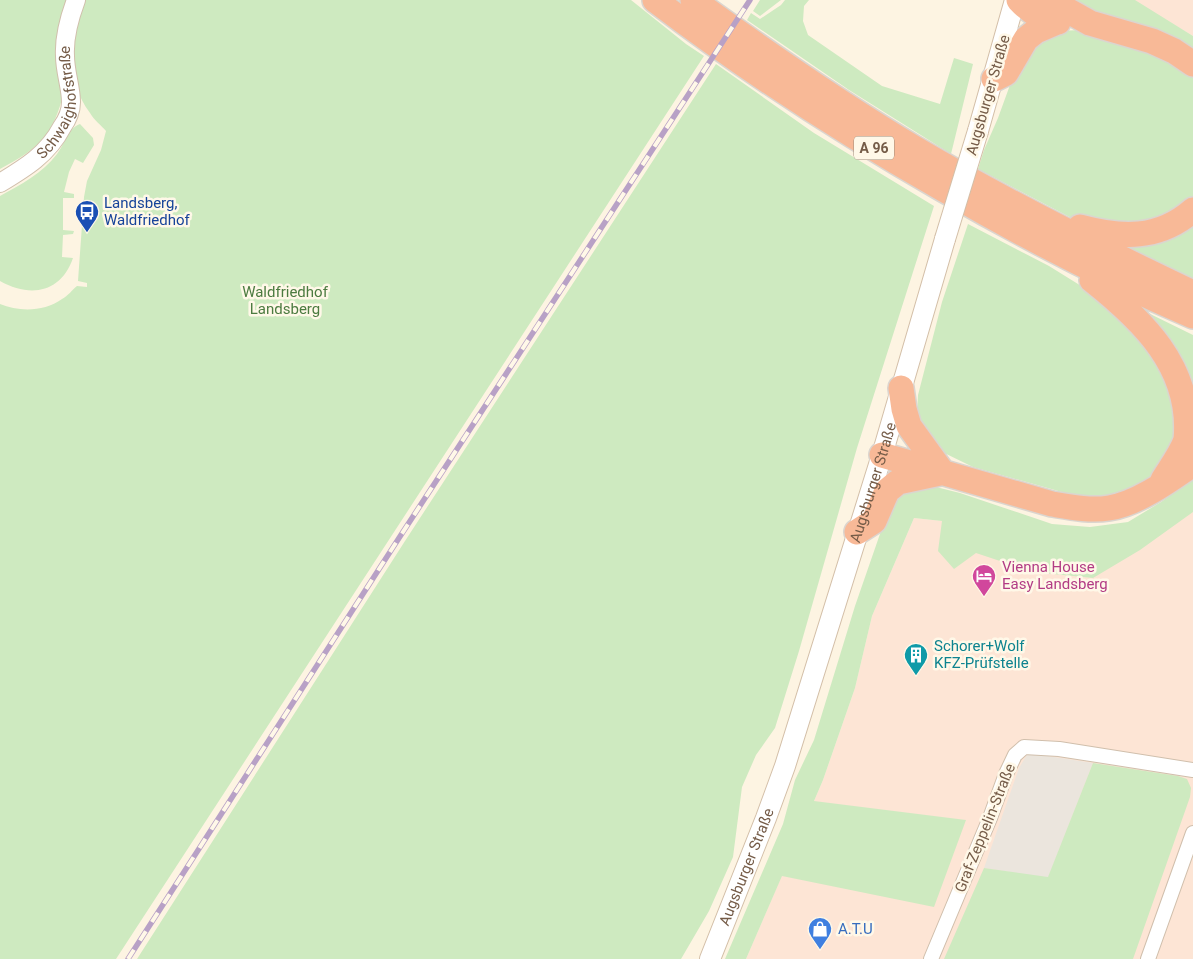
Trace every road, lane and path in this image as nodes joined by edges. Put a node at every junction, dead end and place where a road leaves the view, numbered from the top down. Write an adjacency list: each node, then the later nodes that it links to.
1 (76, 0): 9 (street, Schwaighofstraße)
2 (656, 0): 12 (highway, A 96)
3 (693, 0): 10 (highway, A 96)
4 (1017, 0): 6 (highway); 8 (main road, Augsburger Straße)
5 (1042, 0): 6 (highway)
6 (1062, 10): 7 (highway); 8 (highway)
7 (1193, 64)
8 (994, 79): 15 (main road, Augsburger Straße, bridge)
9 (0, 183)
10 (1003, 198): 11 (highway); 13 (highway, A 96)
11 (1193, 210)
12 (1059, 254): 14 (highway, A 96); 19 (highway)
13 (1193, 293)
14 (1193, 316)
15 (901, 388): 16 (main road, Augsburger Straße); 18 (highway)
16 (882, 455): 18 (highway); 20 (main road, Augsburger Straße)
17 (1193, 464): 19 (highway)
18 (942, 473): 19 (highway); 20 (highway)
19 (1160, 485)
20 (857, 532): 23 (main road, Augsburger Straße)
21 (1193, 770): 24 (street, Graf-Zeppelin-Straße)
22 (1193, 833): 25 (street)
23 (710, 959)
24 (931, 959)
25 (1148, 959)

